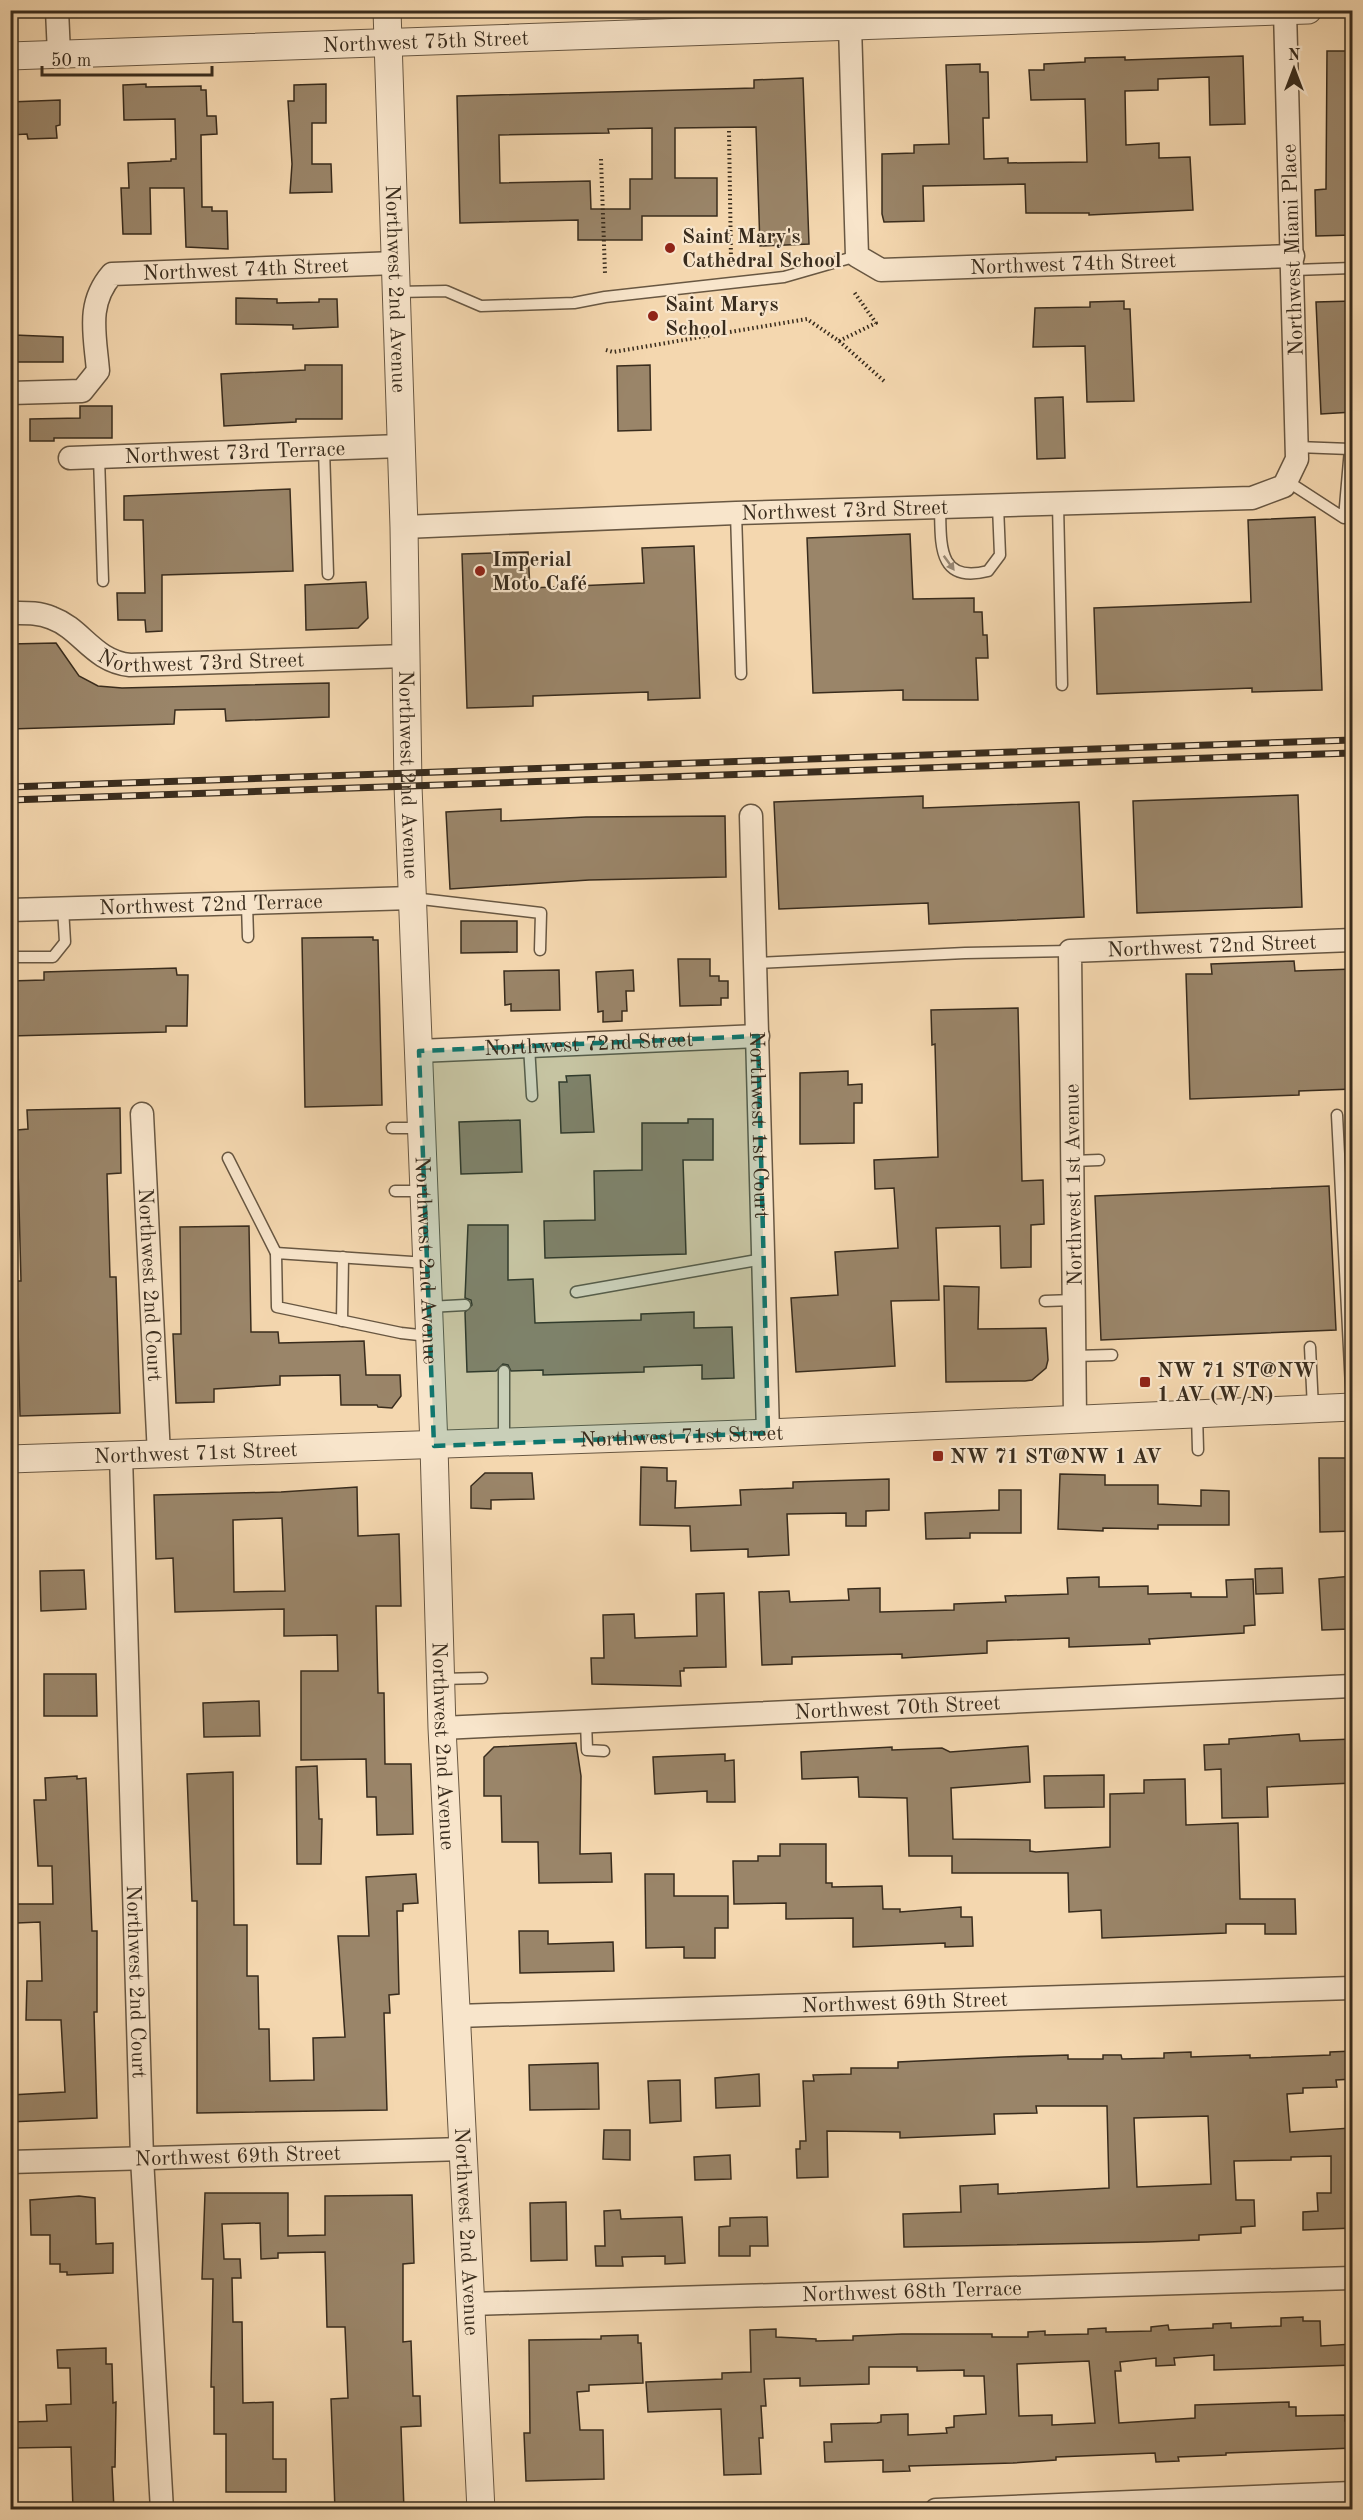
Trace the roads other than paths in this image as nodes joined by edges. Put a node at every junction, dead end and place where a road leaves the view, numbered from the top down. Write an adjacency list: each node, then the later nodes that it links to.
1 (57, 10): 8 (street)
2 (387, 10): 7 (street, Northwest 2nd Avenue)
3 (1296, 11): 4 (street, Northwest 75th Street); 12 (street, Northwest Miami Place)
4 (1146, 13): 6 (street, Northwest 75th Street)
5 (800, 19): 6 (street, Northwest 75th Street); 7 (street, Northwest 75th Street)
6 (850, 26): 10 (street)
7 (388, 41): 8 (street, Northwest 75th Street); 11 (street, Northwest 2nd Avenue)
8 (59, 54): 9 (street, Northwest 75th Street)
9 (10, 56)
10 (857, 255): 12 (street, Northwest 74th Street); 14 (lane)
11 (395, 263): 14 (street, Northwest 2nd Avenue); 15 (street, Northwest 74th Street)
12 (1293, 263): 13 (lane); 17 (street, Northwest Miami Place)
13 (1353, 268)
14 (396, 292): 16 (street, Northwest 2nd Avenue)
15 (10, 393)
16 (401, 446): 18 (street, Northwest 73rd Terrace); 26 (street, Northwest 2nd Avenue)
17 (1297, 447): 21 (street, Northwest Miami Place); 21 (lane)
18 (324, 449): 19 (street, Northwest 73rd Terrace); 27 (lane)
19 (99, 457): 20 (street, Northwest 73rd Terrace); 28 (lane)
20 (70, 458)
21 (1286, 484): 22 (street, Northwest 73rd Street)
22 (1058, 504): 23 (street, Northwest 73rd Street); 32 (lane)
23 (998, 506): 24 (street, Northwest 73rd Street); 24 (lane, one-way to 23)
24 (940, 507): 25 (street, Northwest 73rd Street)
25 (735, 513): 26 (street, Northwest 73rd Street); 31 (lane)
26 (404, 527): 30 (street, Northwest 2nd Avenue)
27 (328, 574)
28 (103, 581)
29 (10, 613): 30 (street, Northwest 73rd Street)
30 (406, 656): 34 (street, Northwest 2nd Avenue)
31 (741, 674)
32 (1062, 685)
33 (751, 816): 43 (street, Northwest 1st Court)
34 (412, 898): 35 (street, Northwest 72nd Terrace); 40 (lane); 46 (street, Northwest 2nd Avenue)
35 (247, 904): 36 (street, Northwest 72nd Terrace); 38 (lane)
36 (63, 908): 37 (street, Northwest 72nd Terrace); 42 (lane)
37 (10, 910)
38 (248, 937)
39 (1353, 940): 41 (street, Northwest 72nd Street)
40 (540, 950)
41 (1070, 951): 43 (lane); 54 (street, Northwest 1st Avenue)
42 (10, 957)
43 (756, 963): 44 (street, Northwest 1st Court)
44 (758, 1036): 45 (street, Northwest 72nd Street); 59 (street, Northwest 1st Court)
45 (529, 1046): 46 (street, Northwest 72nd Street); 47 (lane)
46 (419, 1051): 51 (street, Northwest 2nd Avenue)
47 (532, 1095)
48 (142, 1114): 80 (street, Northwest 2nd Court)
49 (1337, 1115): 72 (lane)
50 (393, 1128): 51 (lane)
51 (422, 1128): 56 (street, Northwest 2nd Avenue)
52 (228, 1158): 57 (lane)
53 (1099, 1160): 54 (lane)
54 (1072, 1161): 62 (street, Northwest 1st Avenue)
55 (394, 1191): 56 (lane)
56 (424, 1191): 60 (street, Northwest 2nd Avenue)
57 (276, 1253): 58 (lane); 66 (lane)
58 (343, 1257): 60 (lane); 66 (lane)
59 (764, 1259): 61 (lane); 76 (street, Northwest 1st Court)
60 (427, 1263): 65 (street, Northwest 2nd Avenue)
61 (576, 1292)
62 (1074, 1300): 63 (lane); 70 (street, Northwest 1st Avenue)
63 (1046, 1301)
64 (465, 1305): 65 (lane)
65 (429, 1307): 67 (street, Northwest 2nd Avenue)
66 (342, 1322): 67 (lane)
67 (430, 1336): 78 (street, Northwest 2nd Avenue)
68 (1310, 1347): 73 (lane)
69 (1112, 1355): 70 (lane)
70 (1074, 1356): 75 (street, Northwest 1st Avenue)
71 (504, 1371): 77 (lane)
72 (1352, 1407): 73 (street, Northwest 71st Street)
73 (1313, 1408): 74 (street, Northwest 71st Street)
74 (1197, 1413): 75 (street, Northwest 71st Street); 79 (lane)
75 (1075, 1418): 76 (street, Northwest 71st Street)
76 (768, 1433): 77 (street, Northwest 71st Street)
77 (504, 1444): 78 (street, Northwest 71st Street)
78 (434, 1446): 80 (street, Northwest 71st Street); 84 (street, Northwest 2nd Avenue)
79 (1198, 1450)
80 (159, 1455): 81 (street, Northwest 71st Street)
81 (121, 1456): 82 (street, Northwest 71st Street); 92 (street, Northwest 2nd Court)
82 (10, 1459)
83 (482, 1678): 84 (lane)
84 (440, 1679): 87 (street, Northwest 2nd Avenue)
85 (1353, 1686): 86 (street, Northwest 70th Street)
86 (586, 1721): 87 (street, Northwest 70th Street); 88 (lane)
87 (442, 1728): 90 (street, Northwest 2nd Avenue)
88 (604, 1751)
89 (1353, 1988): 90 (street, Northwest 69th Street)
90 (457, 2016): 91 (street, Northwest 2nd Avenue)
91 (464, 2149): 92 (street, Northwest 69th Street); 95 (street, Northwest 2nd Avenue)
92 (142, 2158): 93 (street, Northwest 69th Street); 97 (street, Northwest 2nd Court)
93 (10, 2162)
94 (1353, 2278): 95 (street, Northwest 68th Terrace)
95 (471, 2304): 98 (street, Northwest 2nd Avenue)
96 (1353, 2493): 99 (street)
97 (162, 2510)
98 (481, 2510)
99 (936, 2510)

